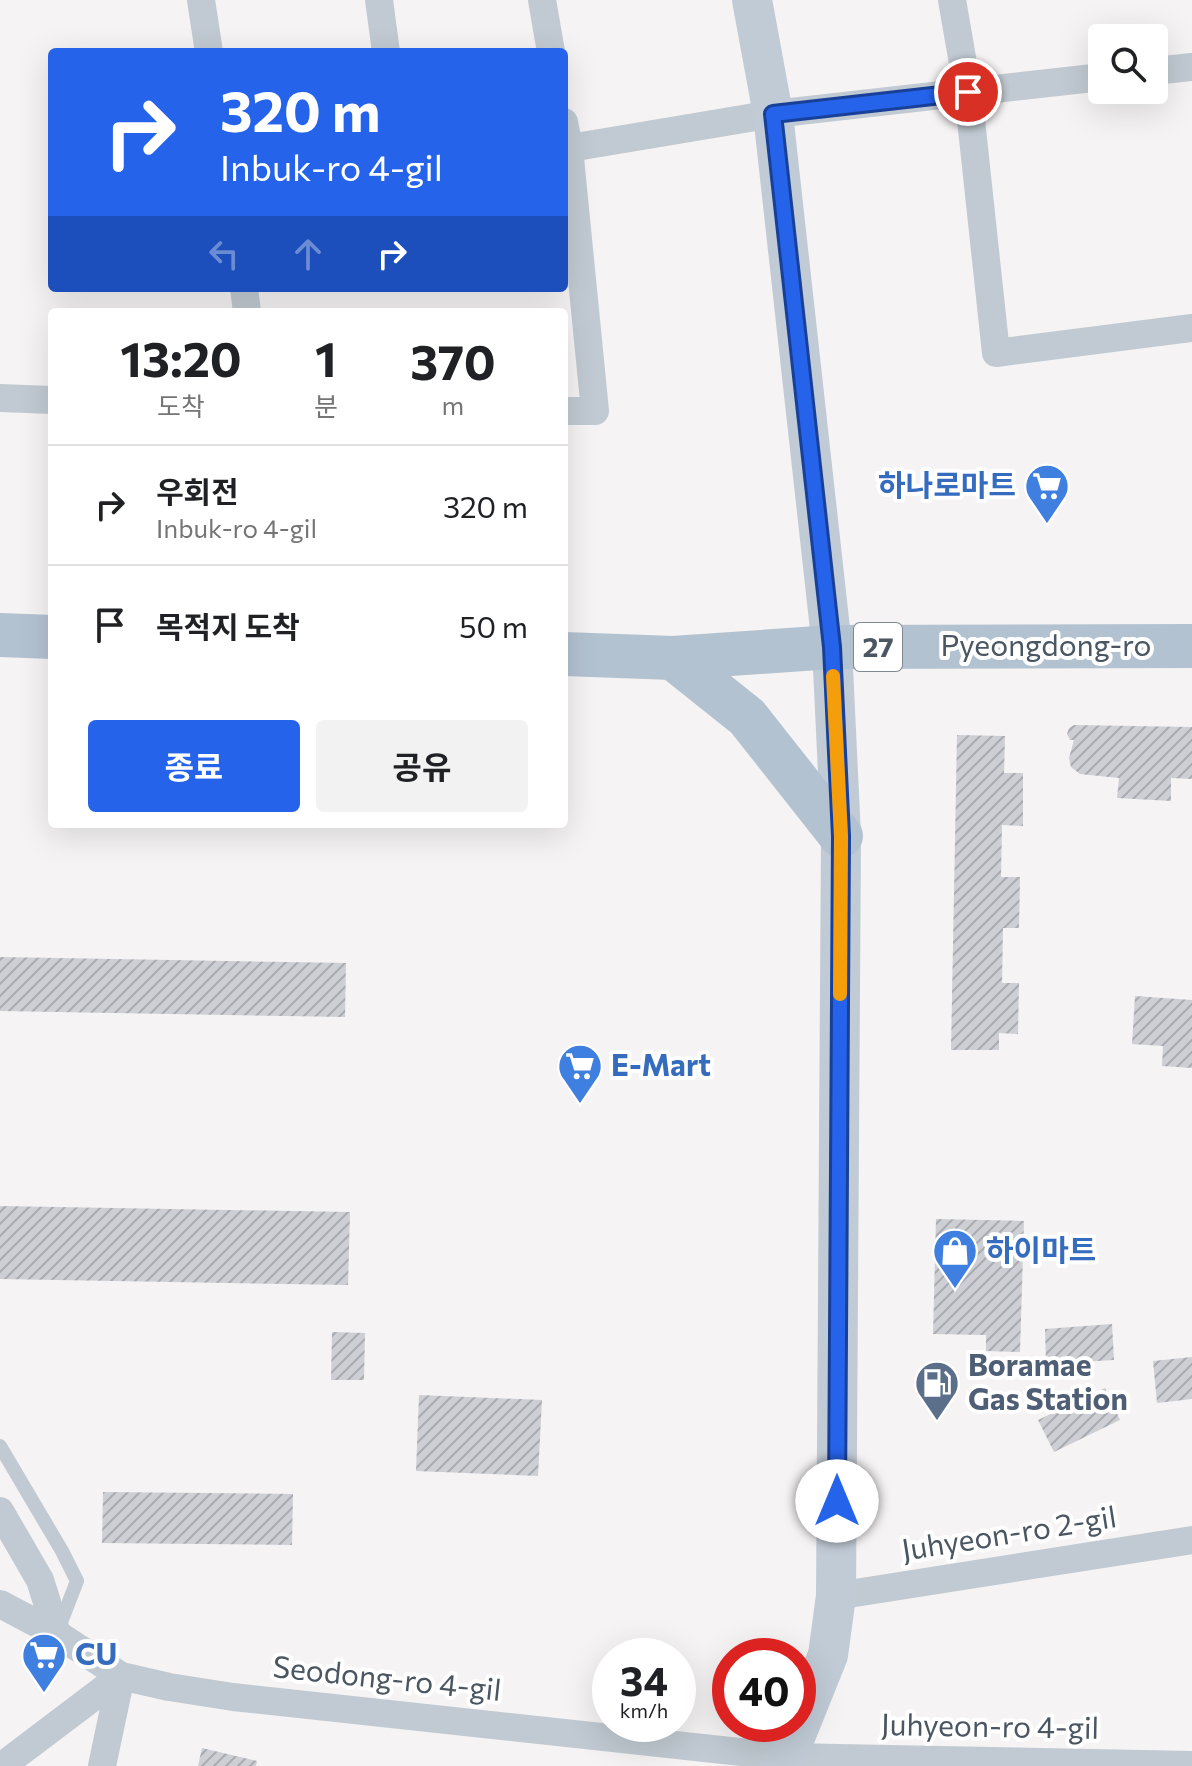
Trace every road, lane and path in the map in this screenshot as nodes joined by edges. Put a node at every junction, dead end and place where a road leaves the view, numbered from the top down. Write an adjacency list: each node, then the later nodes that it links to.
1 (201, 0): 6 (street)
2 (379, 0): 7 (street)
3 (542, 0): 8 (street)
4 (752, 0): 13 (street)
5 (952, 0): 12 (street)
6 (208, 48)
7 (385, 48)
8 (550, 48)
9 (1192, 67): 10 (street)
10 (1168, 70)
11 (1088, 79): 12 (street)
12 (968, 92): 13 (street); 16 (street)
13 (773, 114): 14 (street); 23 (street)
14 (568, 140)
15 (568, 159): 19 (street)
16 (1192, 328)
17 (0, 398): 18 (street)
18 (48, 400)
19 (568, 411)
20 (0, 635): 21 (main road)
21 (48, 637)
22 (1192, 646): 23 (main road, Pyeongdong-ro / 27)
23 (832, 647): 25 (main road, Pyeongdong-ro / 27); 26 (street)
24 (568, 654): 25 (main road, Pyeongdong-ro / 27)
25 (673, 658): 26 (main road)
26 (841, 836): 30 (street)
27 (0, 1446): 32 (lane)
28 (0, 1511): 32 (street)
29 (1192, 1540): 30 (street, Juhyeon-ro 2-gil)
30 (836, 1596): 34 (street)
31 (0, 1604): 32 (street, Seodong-ro 4-gil)
32 (57, 1634): 33 (street, Seodong-ro 4-gil)
33 (121, 1676): 34 (street, Seodong-ro 4-gil); 36 (street); 37 (street)
34 (783, 1762): 35 (street, Juhyeon-ro 4-gil)
35 (1192, 1765)
36 (2, 1766)
37 (102, 1766)

